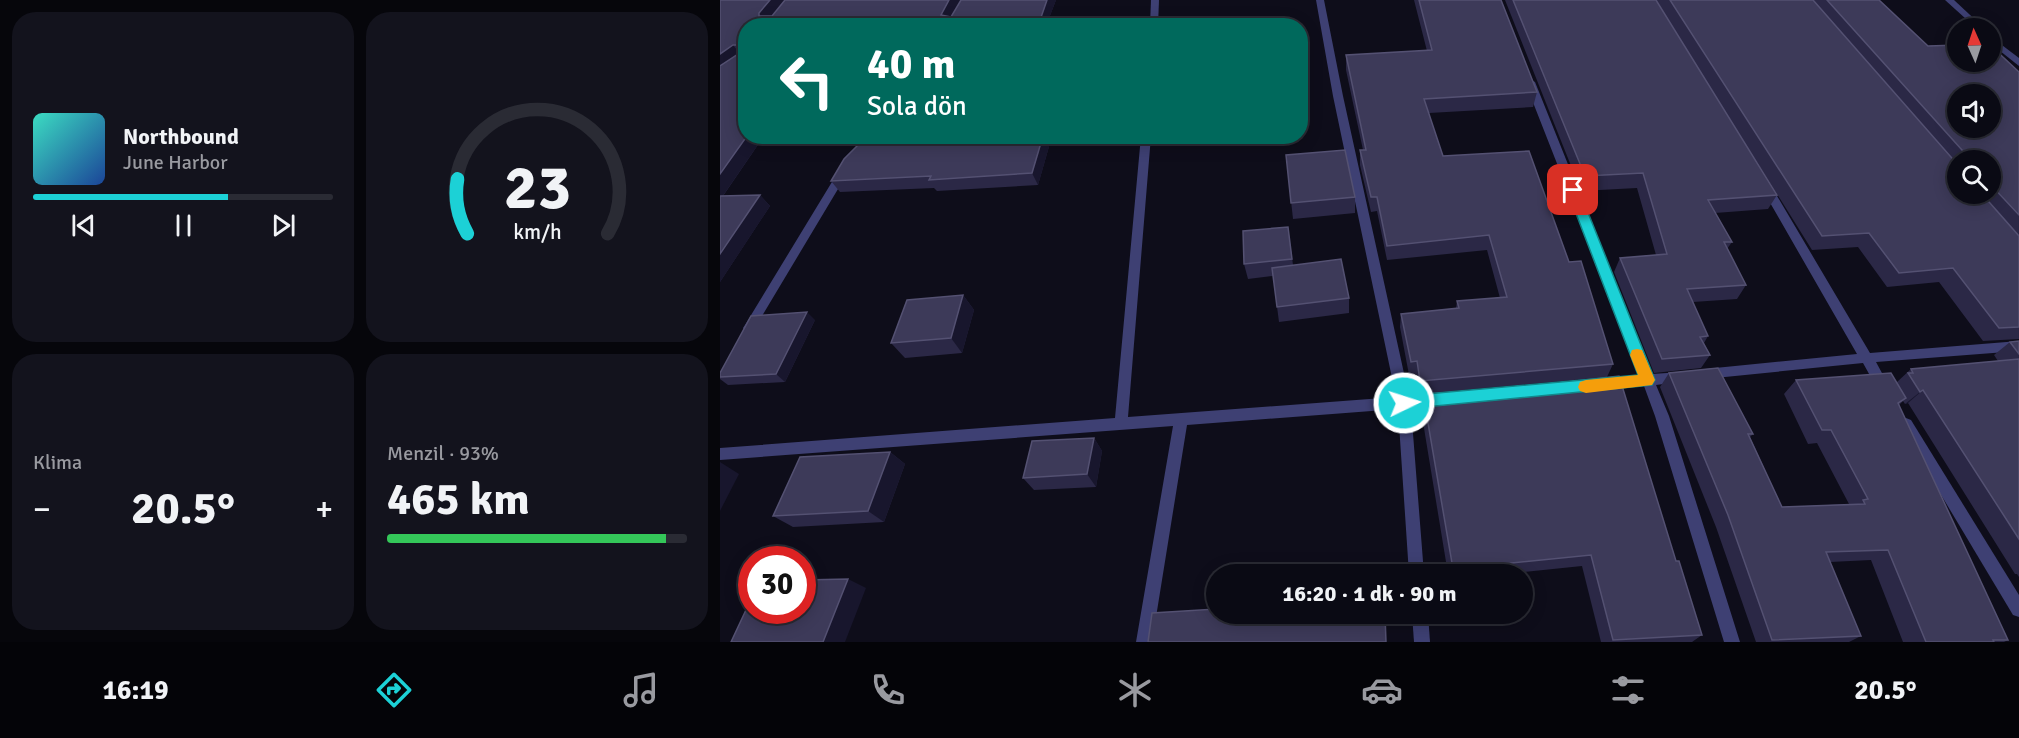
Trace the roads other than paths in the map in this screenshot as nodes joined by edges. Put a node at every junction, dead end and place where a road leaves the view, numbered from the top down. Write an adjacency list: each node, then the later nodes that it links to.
1 (1155, 0): 4 (street)
2 (1320, 0): 19 (street)
3 (1949, 0): 5 (street)
4 (1154, 18)
5 (1969, 18)
6 (2001, 47): 7 (street)
7 (2019, 63)
8 (1524, 65): 15 (street)
9 (1145, 144): 22 (street)
10 (847, 167): 12 (street)
11 (1762, 180): 14 (street)
12 (744, 336)
13 (2019, 346): 14 (street)
14 (1866, 357): 15 (street); 17 (street)
15 (1647, 380): 16 (street); 29 (street)
16 (1591, 386)
17 (1890, 398)
18 (1452, 399): 19 (street)
19 (1404, 403): 21 (street); 24 (street)
20 (1903, 418): 25 (street)
21 (1181, 420): 22 (street); 27 (street)
22 (1121, 424): 23 (street)
23 (720, 454)
24 (1416, 564)
25 (2019, 609)
26 (1421, 624): 28 (street)
27 (1144, 642)
28 (1422, 642)
29 (1732, 642)

